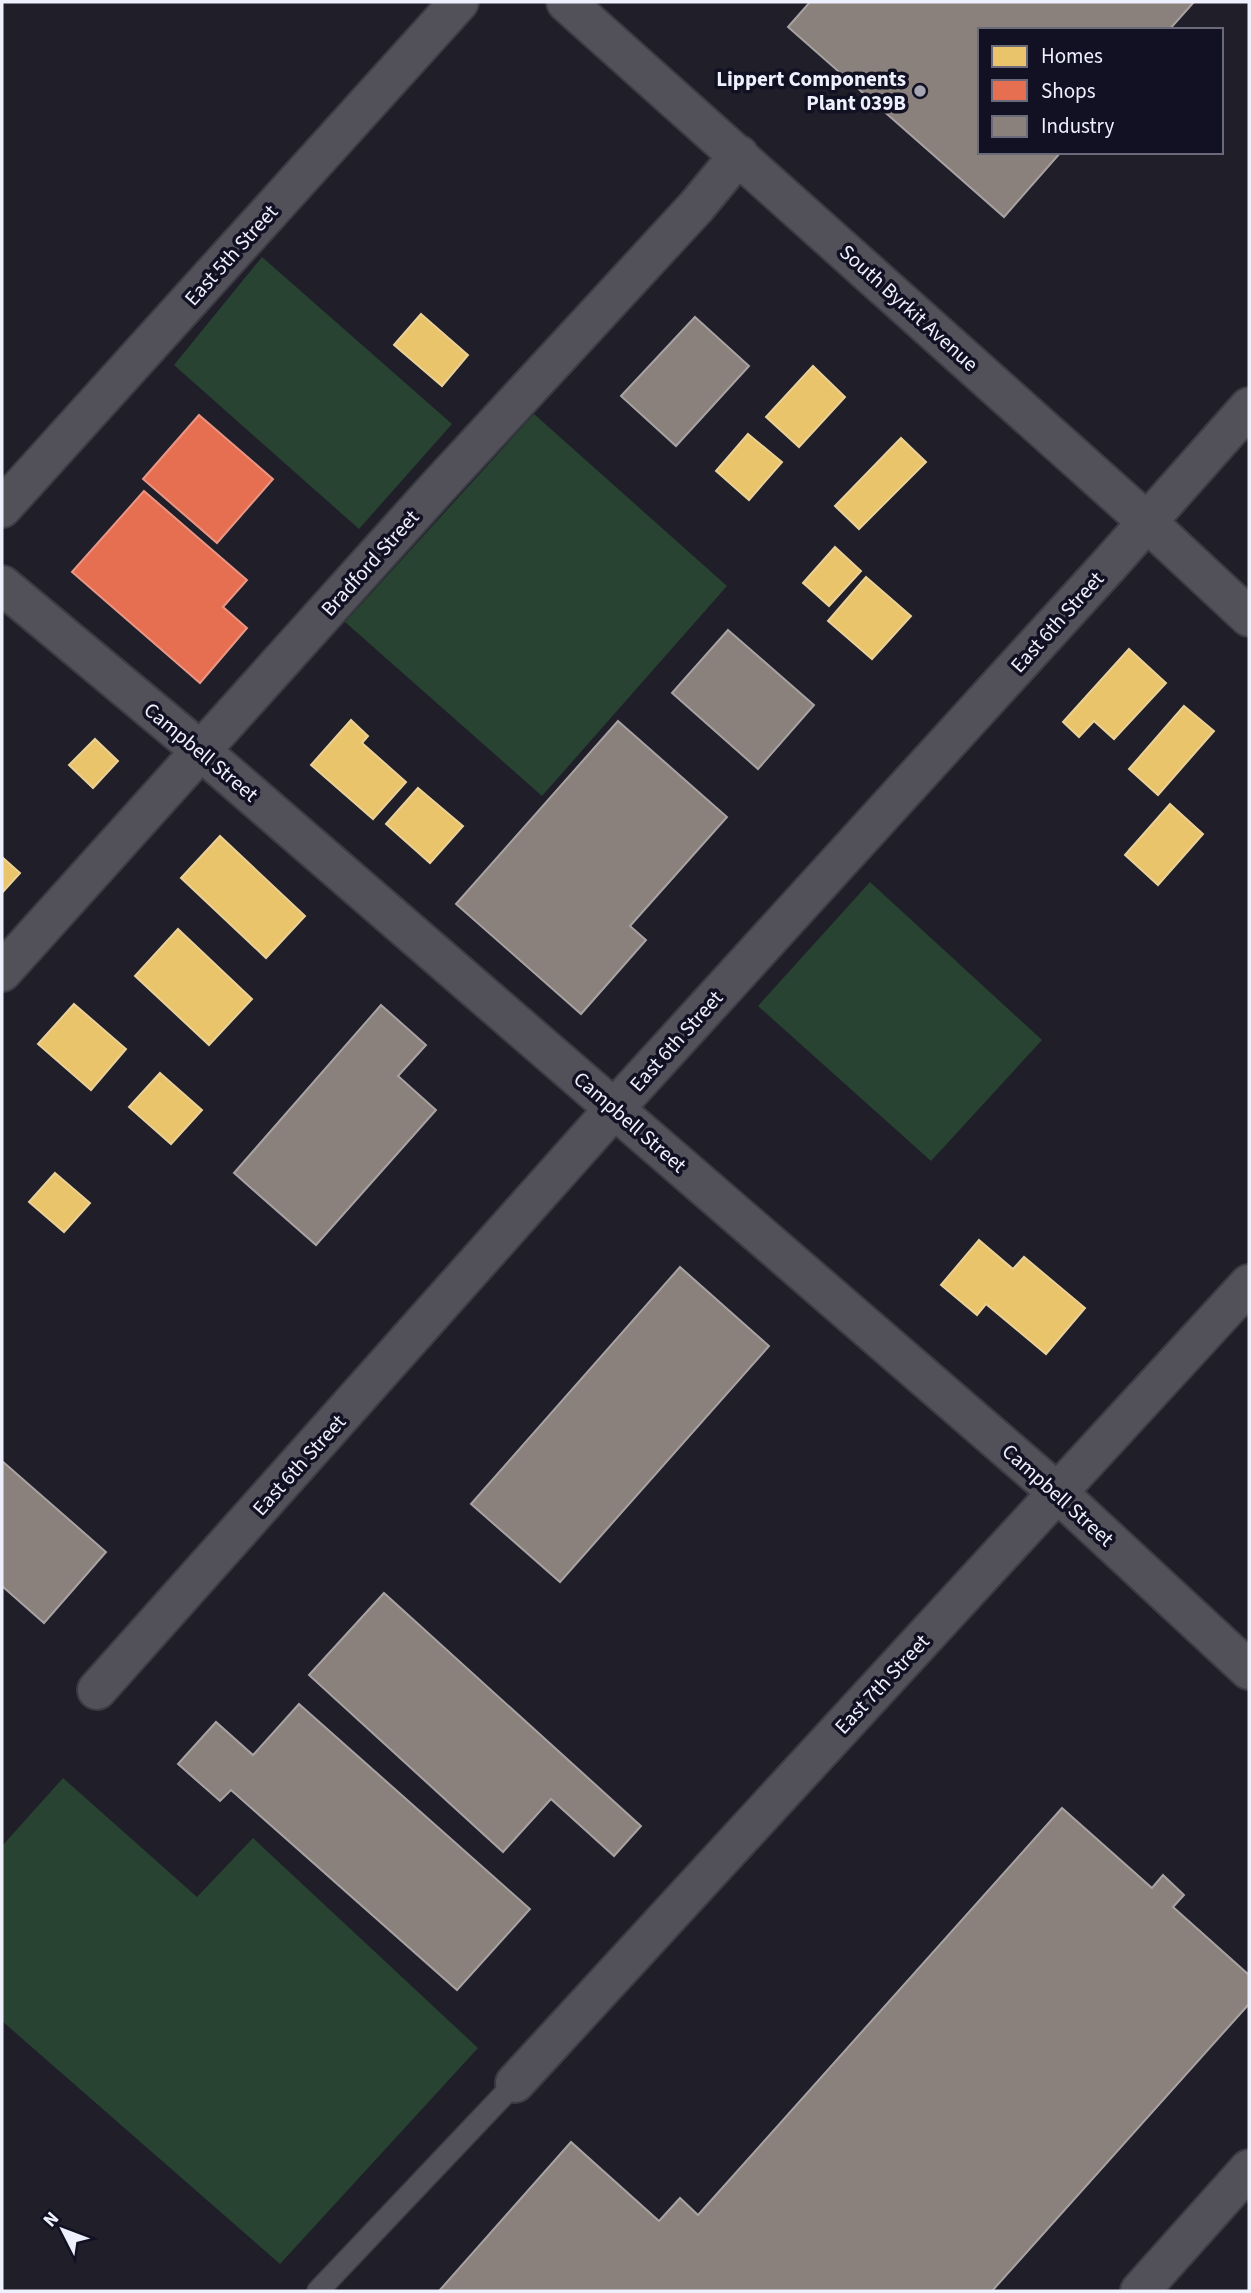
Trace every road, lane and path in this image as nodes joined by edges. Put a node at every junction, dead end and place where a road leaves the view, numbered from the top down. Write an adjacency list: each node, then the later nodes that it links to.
1 (459, 2): 5 (street, East 5th Street)
2 (566, 2): 3 (street, South Byrkit Avenue)
3 (739, 155): 6 (street, South Byrkit Avenue); 9 (street, Bradford Street)
4 (1249, 407): 6 (street, East 6th Street)
5 (2, 508)
6 (1146, 521): 8 (street, South Byrkit Avenue); 11 (street, East 6th Street)
7 (2, 585): 9 (street, Campbell Street)
8 (1249, 617)
9 (201, 751): 10 (street, Bradford Street); 11 (street, Campbell Street)
10 (2, 972)
11 (614, 1109): 13 (street, Campbell Street); 15 (street, East 6th Street)
12 (1249, 1284): 13 (street, East 7th Street)
13 (1058, 1493): 14 (street, Campbell Street); 16 (street, East 7th Street)
14 (1249, 1670)
15 (97, 1690)
16 (515, 2083): 18 (lane)
17 (1249, 2169): 19 (street)
18 (318, 2291)
19 (1140, 2291)

